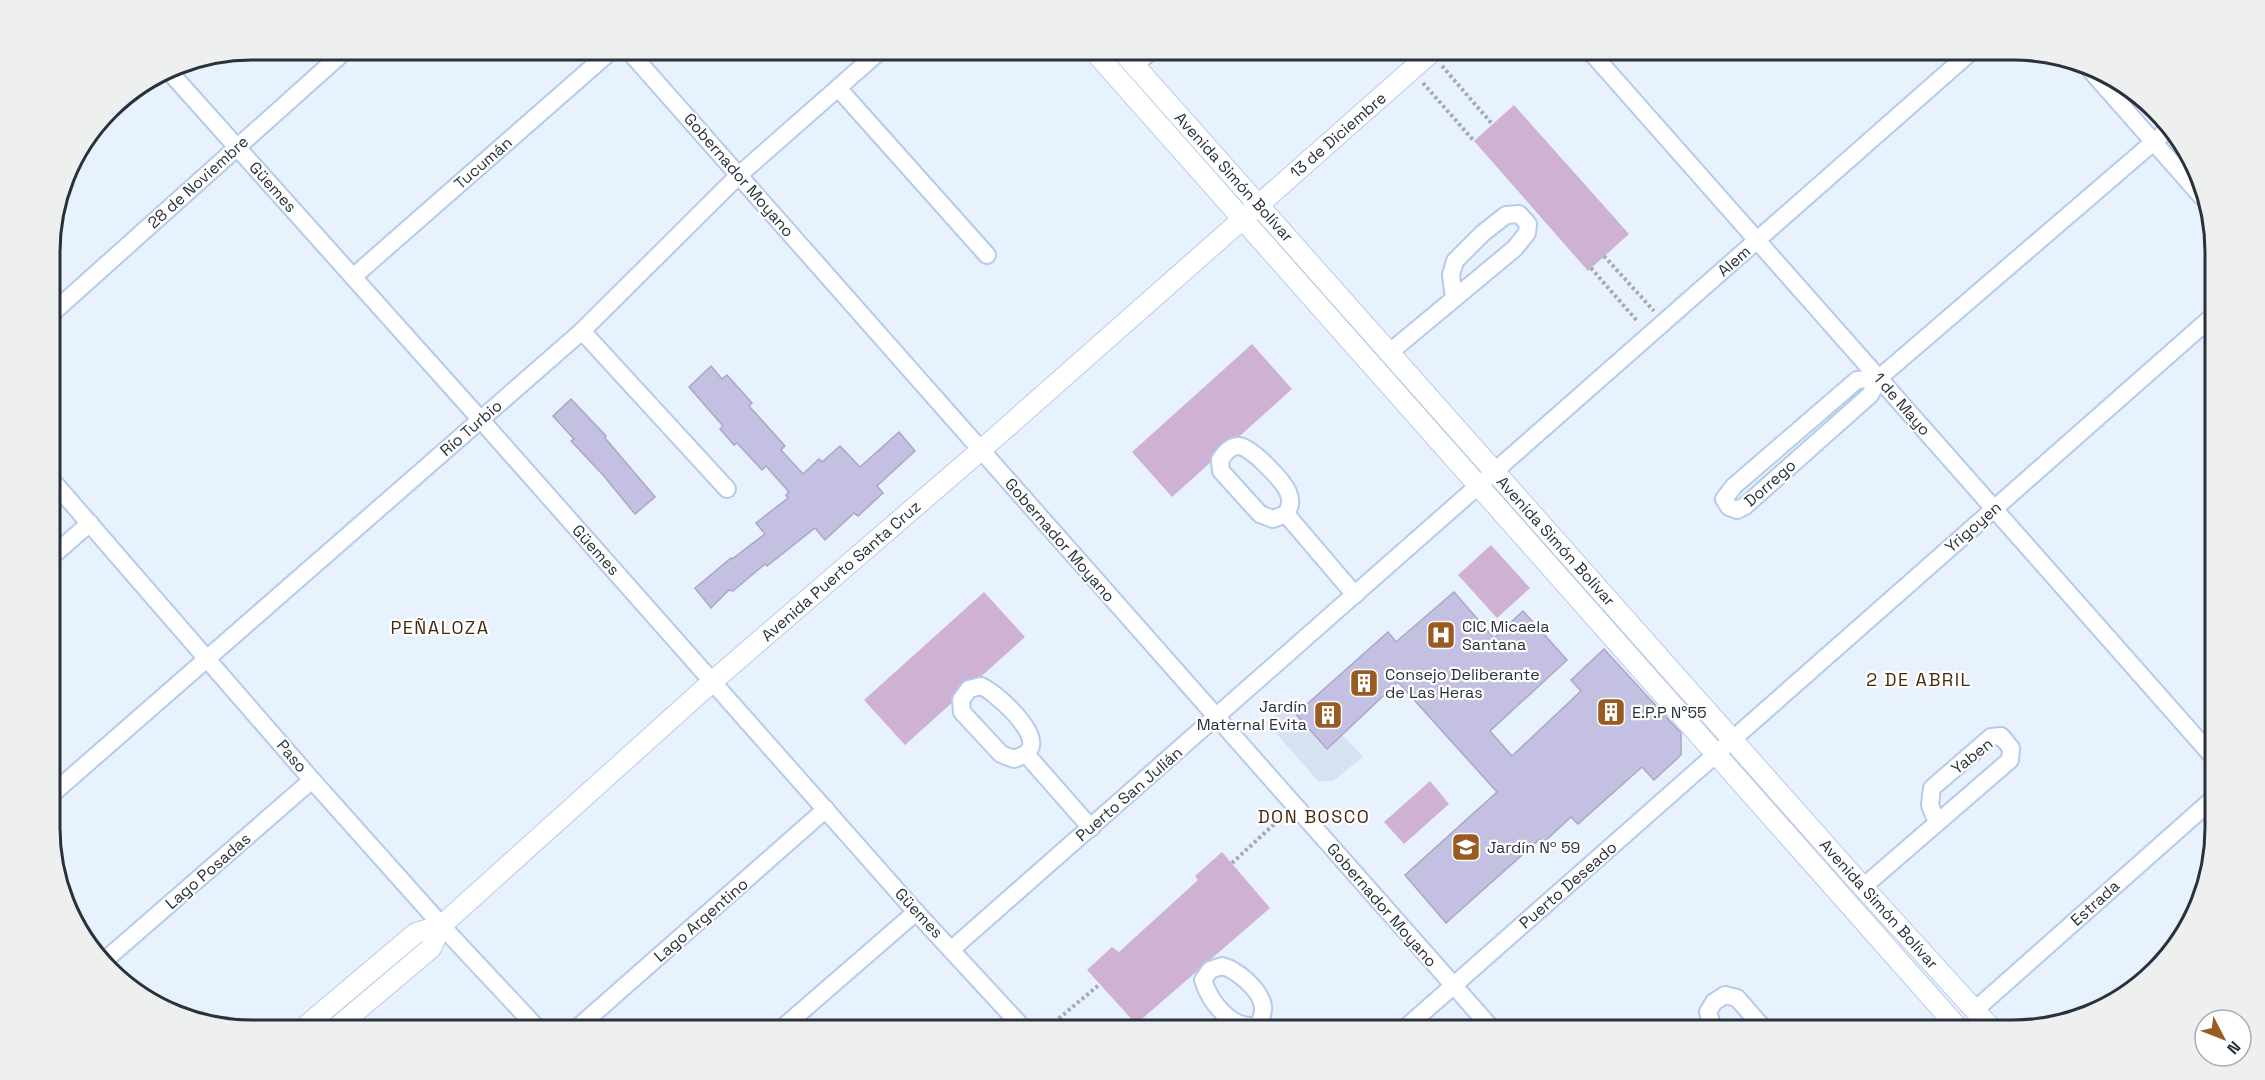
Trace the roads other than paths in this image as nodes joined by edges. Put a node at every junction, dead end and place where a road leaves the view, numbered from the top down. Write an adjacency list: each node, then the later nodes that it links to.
1 (335, 60): 17 (street, 28 de Noviembre)
2 (601, 60): 24 (street, Tucumán)
3 (637, 60): 18 (street, Gobernador Moyano)
4 (870, 60): 14 (street, Río Turbio)
5 (1102, 60): 21 (street, Avenida Simón Bolívar)
6 (1130, 60): 11 (street, Avenida Simón Bolívar)
7 (1141, 60): 11 (street)
8 (1423, 60): 20 (street, 13 de Diciembre)
9 (1598, 60): 22 (street, 1 de Mayo)
10 (1962, 60): 22 (street, Alem)
11 (1135, 65): 20 (street, Avenida Simón Bolívar)
12 (174, 77): 17 (street, Güemes)
13 (2101, 82): 16 (street)
14 (838, 88): 18 (street, Río Turbio); 23 (street)
15 (2164, 133): 16 (street, Dorrego)
16 (2154, 142): 19 (street); 30 (street, Dorrego)
17 (236, 147): 24 (street, Güemes); 26 (street, 28 de Noviembre)
18 (739, 175): 28 (street, Río Turbio); 32 (street, Gobernador Moyano)
19 (2192, 186)
20 (1258, 205): 21 (street, 13 de Diciembre); 29 (street, Avenida Simón Bolívar)
21 (1242, 219): 32 (street, Avenida Puerto Santa Cruz); 34 (street, Avenida Simón Bolívar)
22 (1757, 240): 30 (street, 1 de Mayo); 33 (street, Alem)
23 (987, 255)
24 (353, 277): 31 (street, Güemes)
25 (1454, 298): 25 (street); 29 (street)
26 (60, 306)
27 (2205, 323): 37 (street, Yrigoyen)
28 (582, 331): 31 (street, Río Turbio); 36 (street)
29 (1390, 352): 33 (street, Avenida Simón Bolívar)
30 (1879, 378): 30 (street, Dorrego); 37 (street, 1 de Mayo)
31 (481, 420): 42 (street, Río Turbio); 43 (street, Güemes)
32 (981, 450): 43 (street, Avenida Puerto Santa Cruz); 44 (street, Gobernador Moyano)
33 (1495, 471): 34 (street, Puerto San Julián); 45 (street, Avenida Simón Bolívar)
34 (1478, 486): 41 (street, Puerto San Julián); 48 (street, Avenida Simón Bolívar)
35 (60, 489): 39 (street, Paso)
36 (727, 489)
37 (1994, 509): 45 (street, Yrigoyen); 46 (street, 1 de Mayo)
38 (1286, 514): 38 (street); 41 (street)
39 (90, 523): 40 (street); 42 (street, Paso)
40 (60, 549)
41 (1355, 595): 44 (street, Puerto San Julián)
42 (208, 658): 49 (street, Paso); 50 (street, Río Turbio)
43 (713, 681): 52 (street, Güemes); 57 (street, Avenida Puerto Santa Cruz)
44 (1216, 717): 54 (street, Puerto San Julián); 60 (street, Gobernador Moyano)
45 (1732, 740): 48 (street, Puerto Deseado); 55 (street, Avenida Simón Bolívar)
46 (2205, 748)
47 (1026, 754): 47 (street); 54 (street)
48 (1716, 755): 60 (street, Puerto Deseado); 72 (street, Avenida Simón Bolívar)
49 (312, 780): 57 (street, Paso); 59 (street, Lago Posadas)
50 (60, 787)
51 (2205, 806): 61 (street, Estrada)
52 (826, 809): 56 (street, Güemes); 65 (street, Lago Argentino)
53 (1937, 823): 53 (street, Yaben); 55 (street, Yaben)
54 (1091, 828): 58 (street, Puerto San Julián)
55 (1863, 887): 61 (street, Avenida Simón Bolívar)
56 (916, 912): 58 (street, Güemes); 66 (street)
57 (442, 925): 62 (street, Avenida Puerto Santa Cruz); 63 (street, Avenida Puerto Santa Cruz); 64 (street, Paso)
58 (952, 949): 67 (street, Güemes)
59 (109, 956)
60 (1453, 986): 68 (street, Puerto Deseado); 69 (street, Gobernador Moyano)
61 (1975, 1010): 73 (street); 74 (street, Avenida Simón Bolívar)
62 (313, 1020)
63 (346, 1020)
64 (530, 1020)
65 (586, 1020)
66 (792, 1020)
67 (1016, 1020)
68 (1414, 1020)
69 (1484, 1020)
70 (1710, 1020): 71 (street)
71 (1757, 1020)
72 (1948, 1020)
73 (1965, 1020)
74 (1984, 1020)

